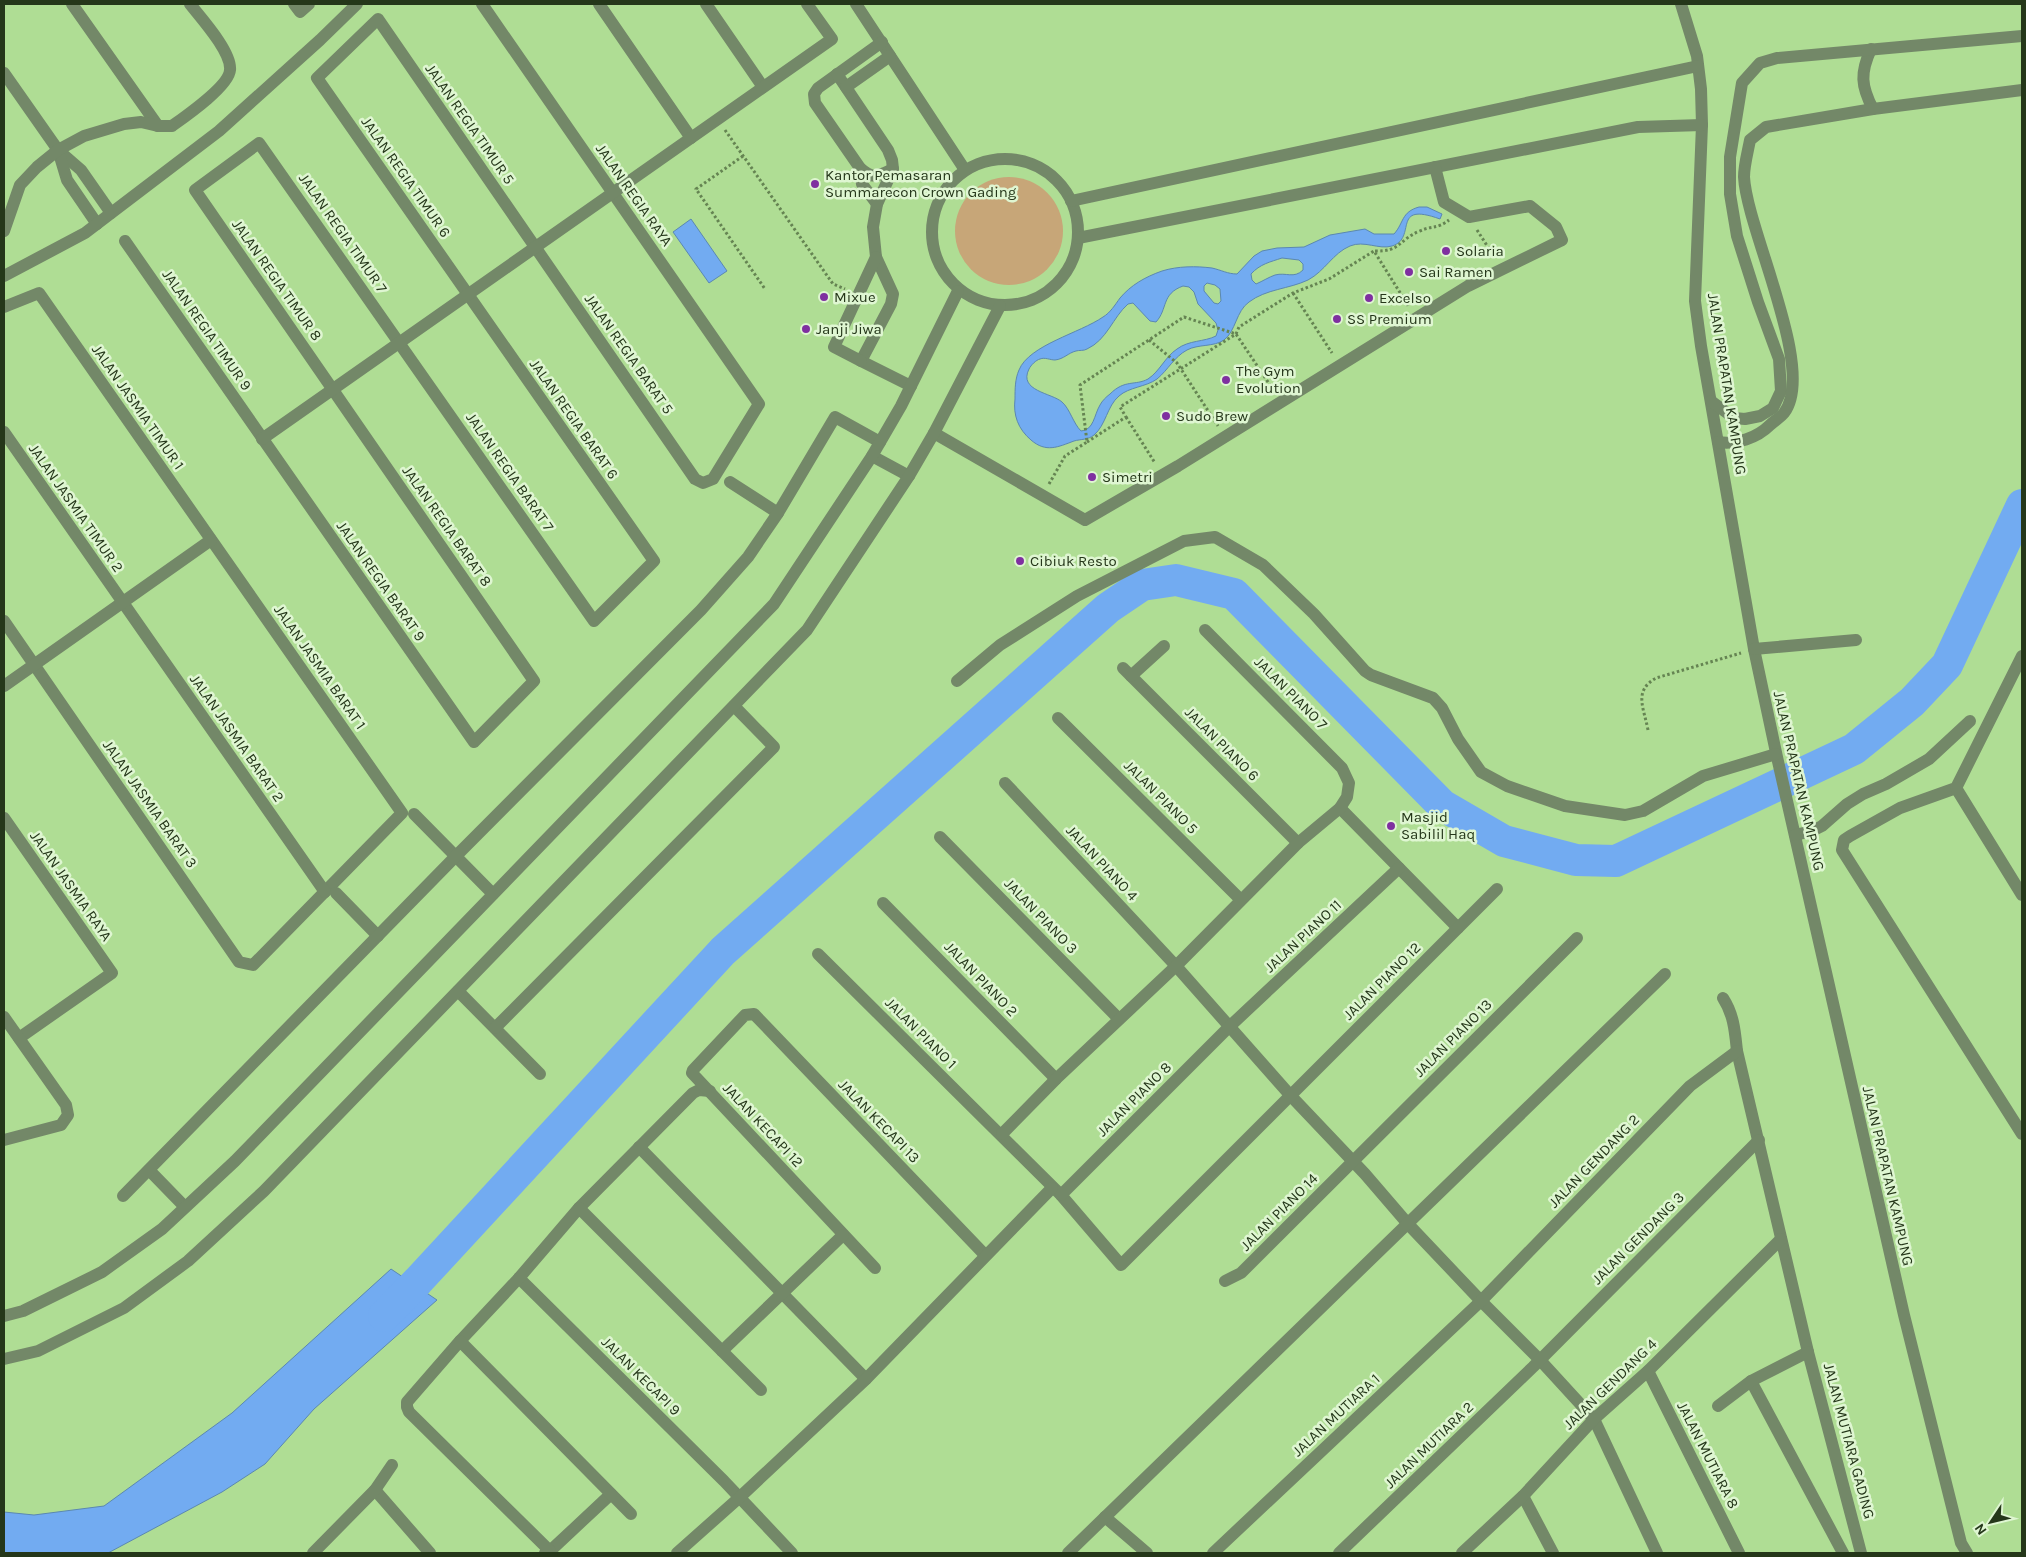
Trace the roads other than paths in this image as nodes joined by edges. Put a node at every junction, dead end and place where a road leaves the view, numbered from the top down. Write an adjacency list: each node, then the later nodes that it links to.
1 (72, 4): 23 (street)
2 (190, 4): 23 (street)
3 (357, 4): 34 (street)
4 (482, 4): 31 (street, JALAN REGIA RAYA)
5 (599, 4): 24 (street)
6 (706, 4): 19 (street)
7 (807, 4): 19 (street)
8 (856, 4): 11 (street)
9 (1681, 4): 14 (street, JALAN PRAPATAN KAMPUNG)
10 (2022, 36): 12 (street)
11 (882, 42): 13 (street); 16 (street)
12 (1870, 49): 21 (street); 50 (street)
13 (890, 56): 18 (street); 29 (street)
14 (1698, 66): 22 (street, JALAN PRAPATAN KAMPUNG); 32 (street)
15 (4, 73): 25 (street)
16 (837, 74): 18 (street); 27 (street)
17 (317, 78): 39 (street, JALAN REGIA TIMUR 5); 43 (street, JALAN REGIA TIMUR 6)
18 (846, 86): 28 (street)
19 (763, 87): 24 (street)
20 (2022, 90): 21 (street)
21 (1873, 109): 55 (street)
22 (1702, 125): 26 (street); 50 (street, JALAN PRAPATAN KAMPUNG)
23 (158, 126): 25 (street)
24 (691, 138): 31 (street)
25 (58, 150): 34 (street); 35 (street); 36 (street)
26 (1435, 167): 37 (street); 52 (street)
27 (860, 168): 28 (street); 33 (street)
28 (892, 169): 33 (street)
29 (965, 170): 32 (street); 42 (street)
30 (195, 190): 46 (street, JALAN REGIA TIMUR 7); 49 (street, JALAN REGIA TIMUR 8)
31 (613, 193): 39 (street); 58 (street, JALAN REGIA RAYA)
32 (1071, 201): 37 (street)
33 (877, 204): 40 (street)
34 (111, 213): 35 (street)
35 (97, 224): 41 (street)
36 (4, 231)
37 (1078, 238): 44 (street)
38 (125, 241): 53 (street, JALAN REGIA TIMUR 9)
39 (536, 247): 43 (street); 58 (street, JALAN REGIA BARAT 5)
40 (876, 257): 47 (street); 47 (street)
41 (4, 276)
42 (958, 291): 44 (street); 48 (street)
43 (468, 294): 46 (street); 63 (street, JALAN REGIA BARAT 6)
44 (1000, 306): 52 (street)
45 (4, 307): 61 (street, JALAN JASMIA TIMUR 1)
46 (399, 343): 49 (street); 63 (street, JALAN REGIA BARAT 7)
47 (861, 361): 48 (street)
48 (911, 386): 54 (street)
49 (333, 389): 53 (street); 76 (street, JALAN REGIA BARAT 8)
50 (1711, 401): 55 (street, JALAN PRAPATAN KAMPUNG)
51 (4, 432): 62 (street, JALAN JASMIA TIMUR 2)
52 (934, 432): 57 (street)
53 (262, 438): 76 (street, JALAN REGIA BARAT 9)
54 (880, 442): 56 (street); 60 (street)
55 (1718, 442): 68 (street, JALAN PRAPATAN KAMPUNG)
56 (872, 456): 57 (street); 90 (street)
57 (910, 476): 73 (street)
58 (695, 479)
59 (730, 482): 60 (street)
60 (778, 513): 86 (street)
61 (211, 540): 62 (street); 81 (street, JALAN JASMIA BARAT 1)
62 (123, 602): 70 (street); 89 (street, JALAN JASMIA BARAT 2)
63 (594, 621)
64 (4, 622): 70 (street, JALAN JASMIA BARAT 3)
65 (1205, 630): 80 (street, JALAN PIANO 7)
66 (1856, 640): 68 (street)
67 (1164, 646): 85 (street, JALAN PIANO 6)
68 (1754, 649): 77 (street, JALAN PRAPATAN KAMPUNG)
69 (2022, 656): 79 (street)
70 (34, 665): 72 (street); 89 (street, JALAN JASMIA BARAT 3)
71 (957, 681): 77 (street)
72 (4, 686)
73 (734, 706): 100 (street); 105 (street)
74 (1058, 718): 92 (street, JALAN PIANO 5)
75 (1970, 721): 83 (street)
76 (474, 742)
77 (1777, 756): 83 (street, JALAN PRAPATAN KAMPUNG)
78 (1005, 783): 98 (street, JALAN PIANO 4)
79 (1956, 788): 91 (street); 113 (street)
80 (1340, 808): 85 (street); 87 (street)
81 (408, 814): 86 (street, JALAN JASMIA BARAT 1); 89 (street)
82 (4, 818): 106 (street, JALAN JASMIA RAYA)
83 (1795, 835): 151 (street, JALAN PRAPATAN KAMPUNG)
84 (940, 837): 103 (street, JALAN PIANO 3)
85 (1298, 843): 92 (street)
86 (456, 856): 90 (street, JALAN JASMIA BARAT 1); 95 (street)
87 (1399, 868): 94 (street); 104 (street, JALAN PIANO 11)
88 (1497, 889): 94 (street, JALAN PIANO 12)
89 (330, 893): 95 (street, JALAN JASMIA BARAT 2)
90 (494, 894): 121 (street)
91 (2022, 895)
92 (1240, 899): 98 (street)
93 (883, 902): 109 (street, JALAN PIANO 2)
94 (1458, 928): 111 (street, JALAN PIANO 12)
95 (378, 936): 118 (street)
96 (1577, 938): 117 (street, JALAN PIANO 13)
97 (818, 954): 112 (street, JALAN PIANO 1)
98 (1176, 966): 103 (street); 104 (street, JALAN PIANO 4)
99 (1665, 974): 123 (street)
100 (458, 991): 105 (street); 136 (street)
101 (1723, 998): 107 (street)
102 (4, 1017): 106 (street)
103 (1119, 1018): 109 (street)
104 (1229, 1026): 111 (street, JALAN PIANO 4); 119 (street, JALAN PIANO 8)
105 (495, 1028): 108 (street)
106 (19, 1038): 114 (street)
107 (1738, 1051): 115 (street); 131 (street, JALAN GENDANG 2)
108 (540, 1074)
109 (1056, 1079): 112 (street)
110 (710, 1091): 116 (street, JALAN KECAPI 12); 124 (street, JALAN KECAPI 12); 126 (street, JALAN KECAPI 13)
111 (1290, 1095): 117 (street, JALAN PIANO 4); 119 (street, JALAN PIANO 12)
112 (1002, 1134): 119 (street, JALAN PIANO 1)
113 (2022, 1134)
114 (4, 1140)
115 (1759, 1140): 125 (street); 137 (street, JALAN GENDANG 3)
116 (638, 1147): 122 (street, JALAN KECAPI 12); 130 (street)
117 (1351, 1162): 123 (street, JALAN PIANO 4); 129 (street, JALAN PIANO 14)
118 (149, 1170): 120 (street); 121 (street)
119 (1057, 1191): 126 (street, JALAN PIANO 8)
120 (124, 1196)
121 (185, 1207): 132 (street)
122 (579, 1208): 128 (street, JALAN KECAPI 12); 134 (street)
123 (1408, 1224): 131 (street, JALAN PIANO 4); 150 (street)
124 (843, 1235): 127 (street, JALAN KECAPI 12); 130 (street)
125 (1781, 1239): 135 (street); 138 (street, JALAN GENDANG 4)
126 (985, 1255): 139 (street, JALAN PIANO 8)
127 (875, 1268)
128 (519, 1278): 133 (street, JALAN KECAPI 12); 148 (street, JALAN KECAPI 9)
129 (1225, 1281)
130 (782, 1294): 134 (street); 139 (street)
131 (1481, 1301): 137 (street, JALAN PIANO 4); 159 (street, JALAN MUTIARA 1)
132 (4, 1316)
133 (460, 1341): 146 (street); 152 (street, JALAN KECAPI 12)
134 (722, 1351): 141 (street)
135 (1808, 1352): 140 (street, JALAN MUTIARA GADING); 166 (street, JALAN MUTIARA GADING)
136 (4, 1359)
137 (1540, 1360): 143 (street, JALAN PIANO 4); 160 (street, JALAN MUTIARA 2)
138 (1648, 1372): 143 (street, JALAN GENDANG 4); 164 (street, JALAN MUTIARA 8)
139 (866, 1378): 148 (street, JALAN PIANO 8)
140 (1751, 1381): 142 (street, JALAN MUTIARA GADING); 165 (street)
141 (761, 1390)
142 (1718, 1406)
143 (1594, 1419): 147 (street, JALAN GENDANG 4); 163 (street, JALAN PIANO 4)
144 (392, 1465): 145 (street)
145 (376, 1490): 153 (street); 154 (street)
146 (611, 1494): 149 (street); 152 (street)
147 (1523, 1496): 161 (street, JALAN GENDANG 4); 162 (street)
148 (740, 1497): 155 (street, JALAN PIANO 8); 156 (street, JALAN KECAPI 9)
149 (631, 1514)
150 (1105, 1517): 157 (street); 158 (street)
151 (1963, 1550)
152 (548, 1552)
153 (313, 1553)
154 (430, 1553)
155 (677, 1553)
156 (792, 1553)
157 (1068, 1553)
158 (1147, 1553)
159 (1213, 1553)
160 (1339, 1553)
161 (1462, 1553)
162 (1553, 1553)
163 (1657, 1553)
164 (1740, 1553)
165 (1843, 1553)
166 (1861, 1553)

